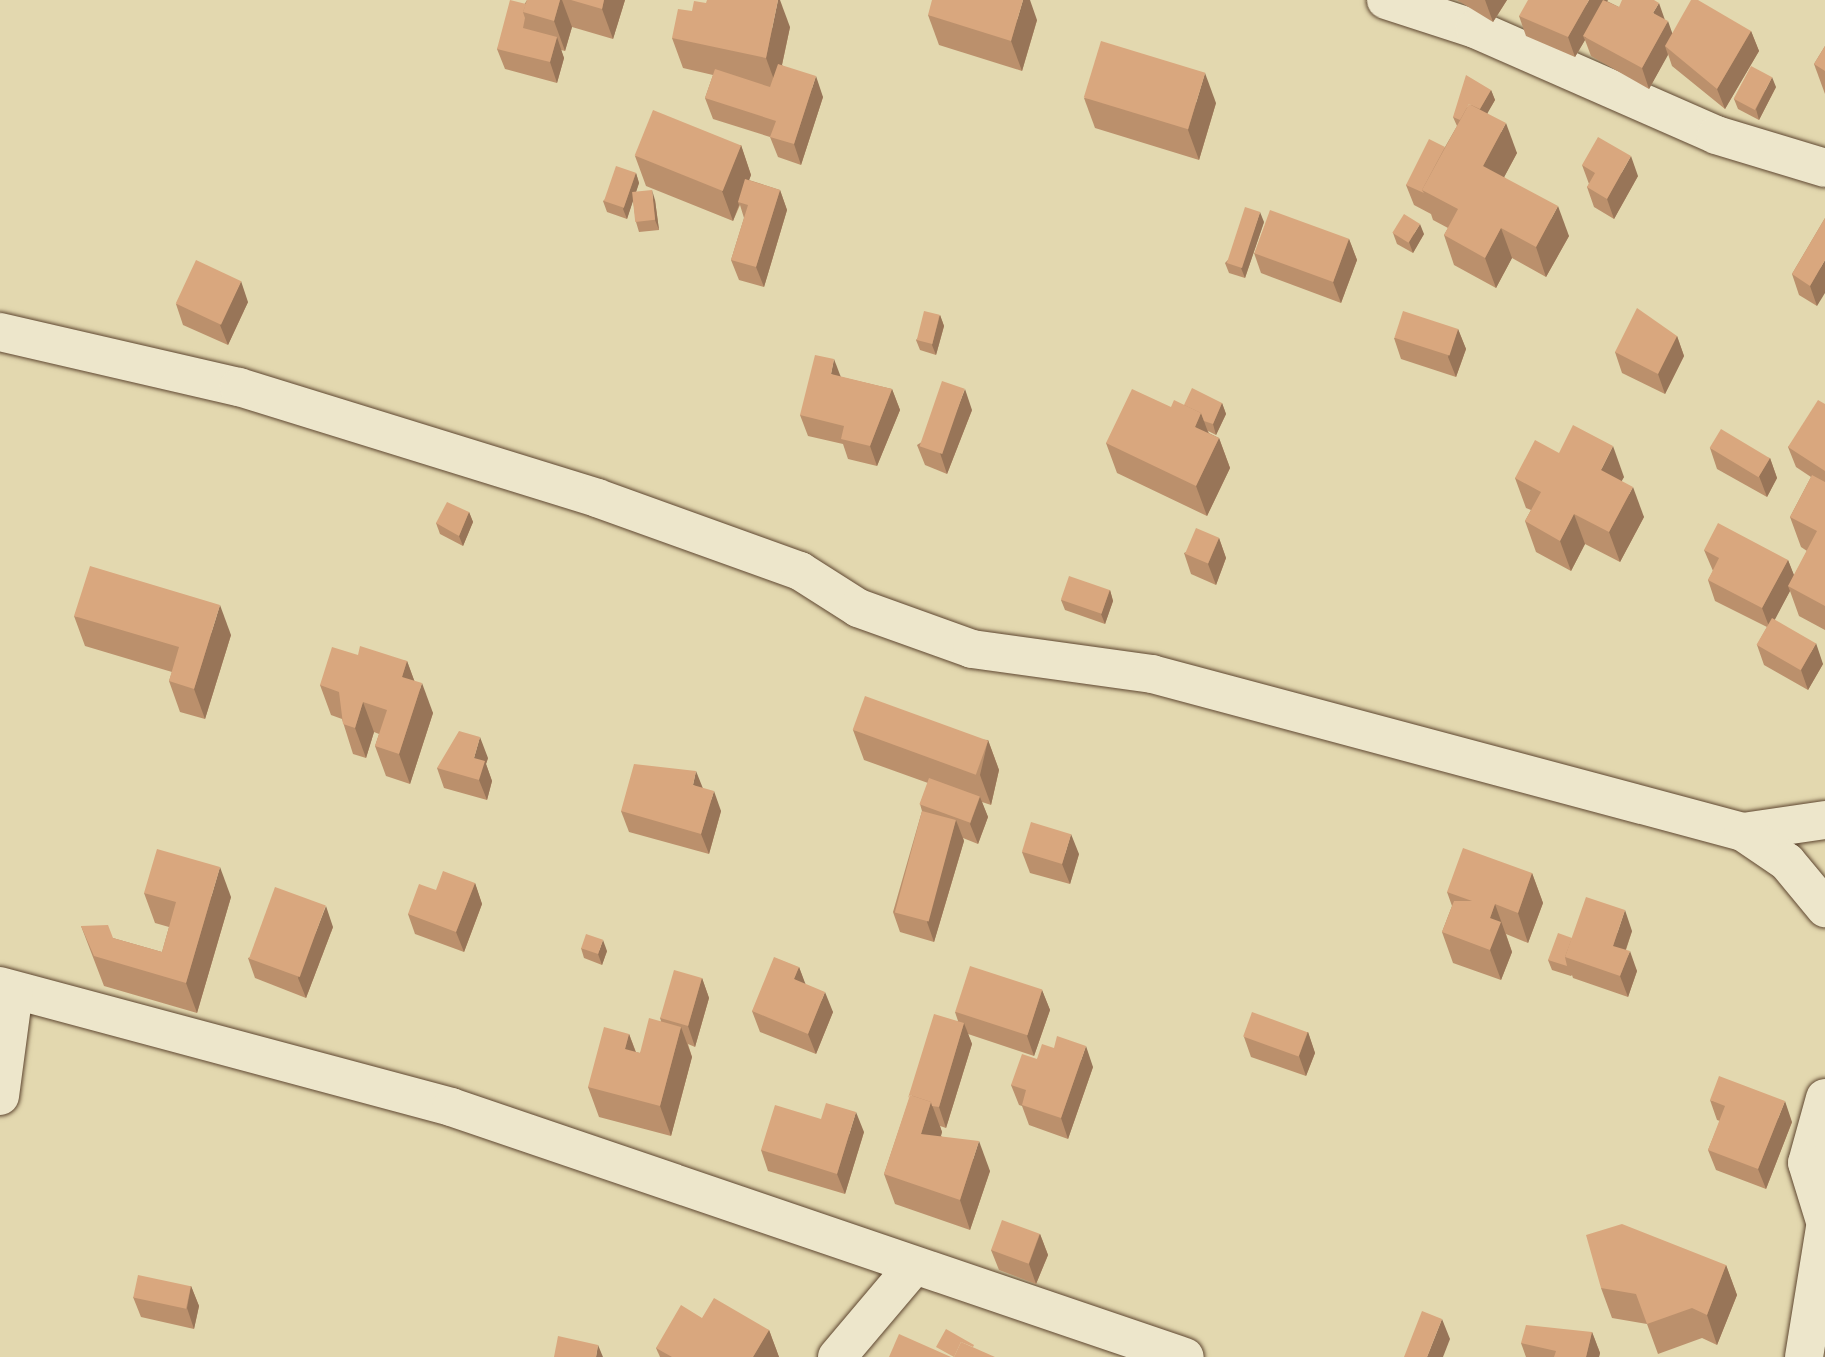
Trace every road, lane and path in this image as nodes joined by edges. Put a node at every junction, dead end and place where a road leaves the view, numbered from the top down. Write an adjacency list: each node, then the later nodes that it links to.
1 (1386, 0): 2 (street)
2 (1825, 168)
3 (0, 332): 5 (street)
4 (1825, 820): 5 (street)
5 (1742, 832): 6 (street)
6 (1825, 908)
7 (7, 989): 8 (street); 11 (street)
8 (0, 1096)
9 (1825, 1098): 10 (street)
10 (1823, 1215): 14 (street)
11 (913, 1267): 12 (street); 13 (street)
12 (837, 1357)
13 (1185, 1357)
14 (1804, 1357)

